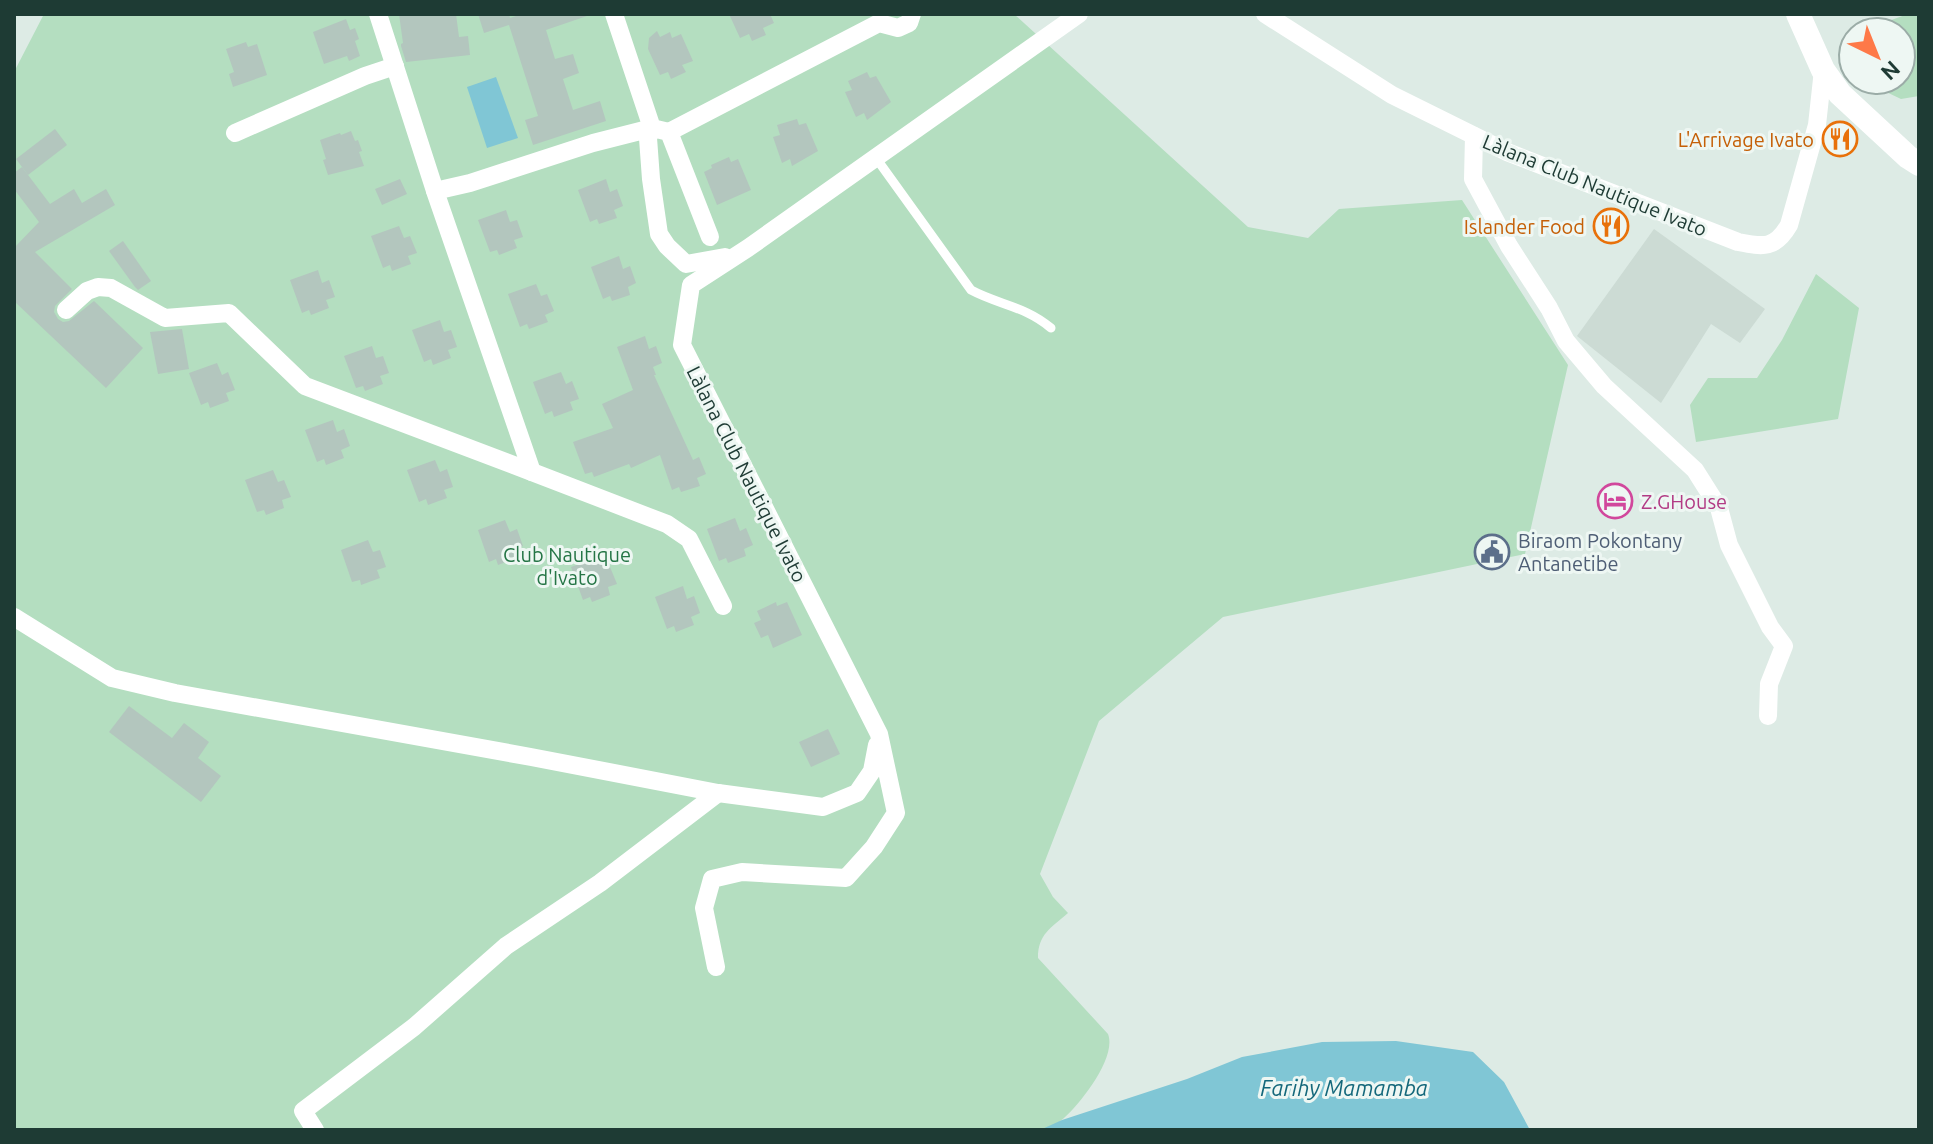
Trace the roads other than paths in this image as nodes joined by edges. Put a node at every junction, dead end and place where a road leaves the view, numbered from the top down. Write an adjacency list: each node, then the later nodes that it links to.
1 (378, 14): 8 (street)
2 (614, 14): 10 (street)
3 (912, 14): 7 (street)
4 (1079, 14): 13 (street, Làlana Club Nautique Ivato)
5 (1265, 14): 12 (street, Làlana Club Nautique Ivato)
6 (1798, 14): 9 (main road)
7 (880, 18): 10 (street)
8 (395, 66): 11 (street); 15 (street)
9 (1823, 70): 12 (street, Làlana Club Nautique Ivato); 14 (main road)
10 (660, 130): 15 (street); 16 (street); 17 (street)
11 (235, 133)
12 (1474, 136): 23 (street)
13 (876, 158): 17 (street, Làlana Club Nautique Ivato); 19 (lane)
14 (1919, 164)
15 (435, 191): 20 (street)
16 (710, 237)
17 (742, 252): 24 (street, Làlana Club Nautique Ivato)
18 (66, 310): 20 (street)
19 (1051, 328)
20 (532, 472): 21 (street)
21 (723, 606)
22 (14, 617): 25 (street)
23 (1768, 716)
24 (879, 734): 25 (street); 26 (street, Làlana Club Nautique Ivato)
25 (718, 793): 27 (street)
26 (716, 967)
27 (315, 1130)

